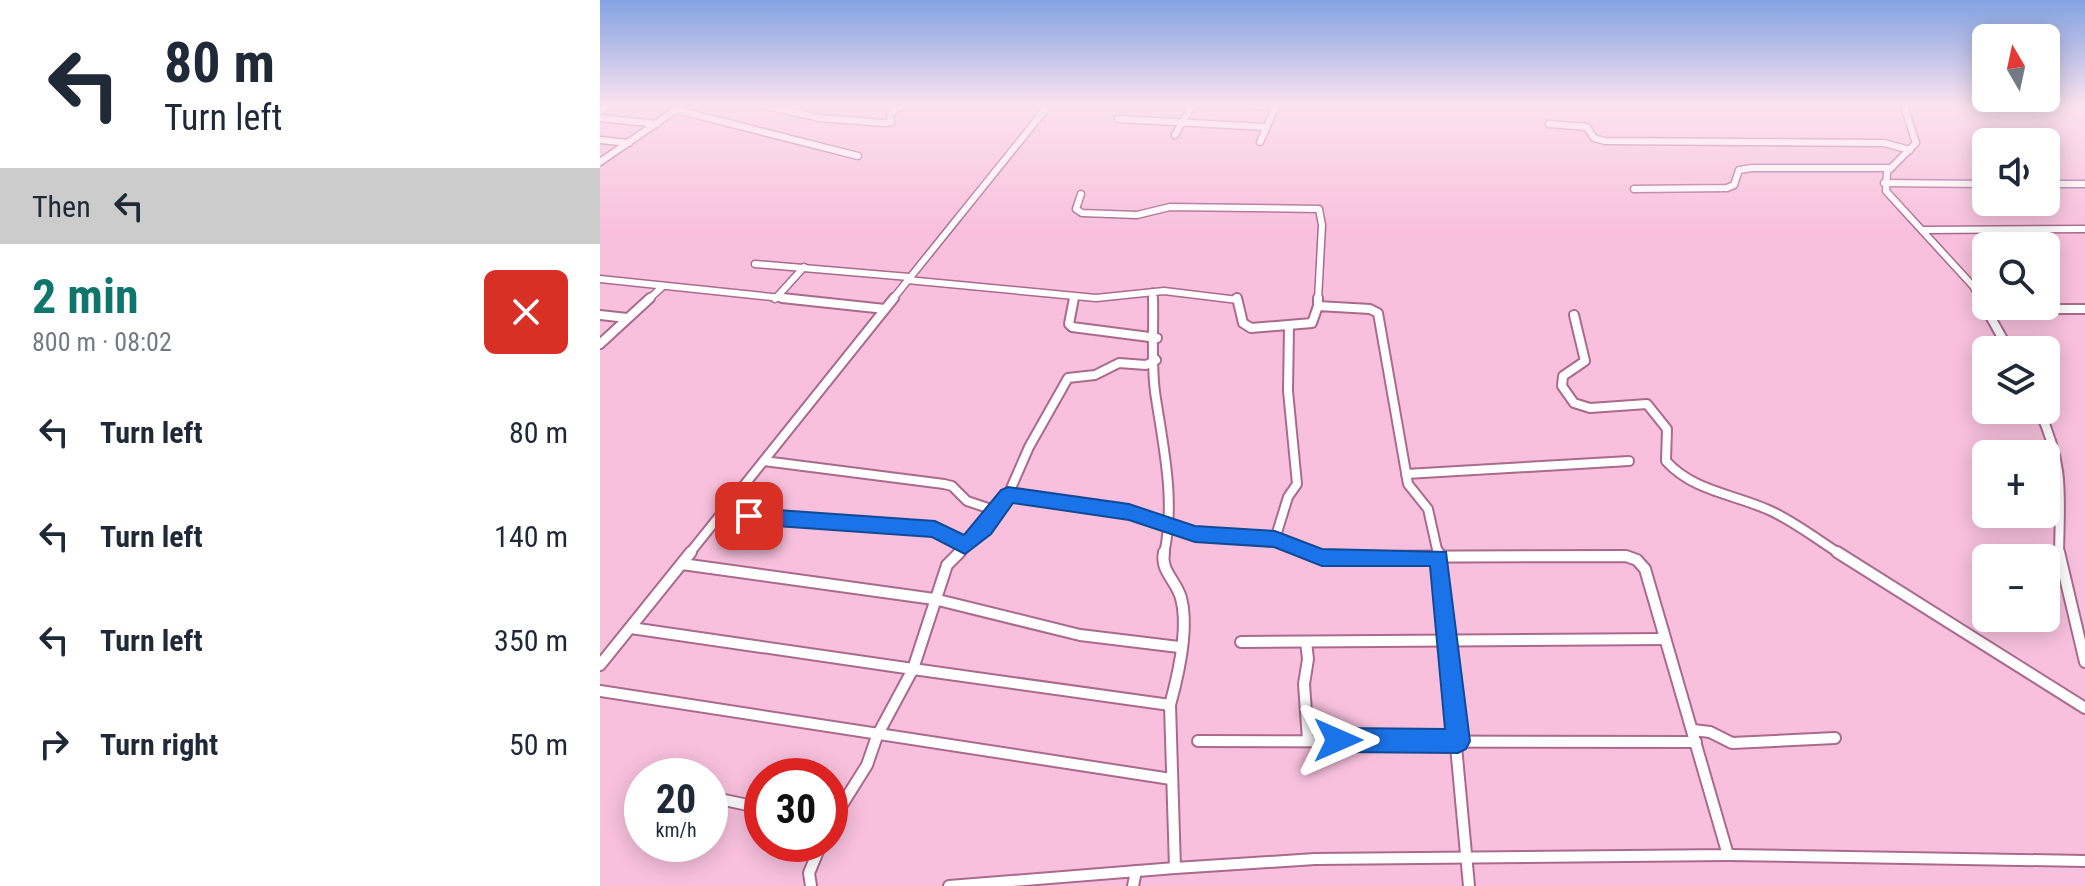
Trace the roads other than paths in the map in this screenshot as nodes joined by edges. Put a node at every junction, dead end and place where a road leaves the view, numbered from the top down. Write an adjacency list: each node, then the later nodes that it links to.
1 (622, 147): 8 (street)
2 (826, 147): 7 (street)
3 (1014, 147): 20 (street)
4 (1900, 147): 6 (street)
5 (1913, 147): 6 (street)
6 (1910, 150): 9 (street)
7 (858, 156)
8 (600, 162)
9 (1889, 168): 10 (street); 14 (street)
10 (1884, 183): 11 (street); 17 (street)
11 (1972, 184)
12 (2060, 184): 13 (street)
13 (2085, 184)
14 (1634, 189)
15 (1081, 194): 27 (street)
16 (2085, 229): 17 (street)
17 (1922, 230): 22 (street)
18 (755, 264): 19 (street)
19 (804, 267): 20 (street); 26 (street)
20 (908, 278): 25 (street); 28 (street)
21 (600, 279): 23 (street)
22 (1972, 285)
23 (663, 286): 26 (street); 33 (street)
24 (1153, 292): 25 (street); 34 (street); 35 (street)
25 (1074, 297): 35 (street)
26 (775, 299): 28 (street)
27 (1318, 306): 34 (street); 41 (street)
28 (885, 309): 39 (street)
29 (2060, 309): 30 (street)
30 (2085, 309)
31 (600, 315): 33 (street)
32 (1574, 315): 63 (street)
33 (627, 318): 36 (street)
34 (1289, 326): 46 (street)
35 (1157, 338): 37 (street)
36 (600, 344)
37 (1156, 360): 42 (street); 45 (street)
38 (2044, 424): 53 (street)
39 (764, 461): 43 (street); 44 (street)
40 (1629, 461): 41 (street)
41 (1406, 474): 48 (street)
42 (1008, 495): 43 (street); 45 (street)
43 (997, 511): 47 (street)
44 (723, 513): 47 (street); 49 (street)
45 (1170, 526): 46 (street); 57 (street)
46 (1275, 539): 48 (street)
47 (965, 546): 50 (street)
48 (1439, 558): 52 (street); 54 (street)
49 (682, 564): 50 (street); 51 (street)
50 (934, 599): 57 (street); 60 (street)
51 (631, 628): 59 (street); 60 (street)
52 (1665, 639): 54 (street); 64 (street)
53 (2081, 639): 58 (street)
54 (1448, 640): 56 (street); 69 (street)
55 (1241, 642): 56 (street)
56 (1306, 642): 67 (street)
57 (1179, 647): 62 (street)
58 (2085, 662)
59 (600, 665)
60 (913, 668): 62 (street); 65 (street)
61 (600, 691): 65 (street)
62 (1170, 705): 71 (street)
63 (2085, 708)
64 (1693, 730): 66 (street); 70 (street)
65 (877, 736): 71 (street); 72 (street)
66 (1835, 738)
67 (1308, 740): 68 (street); 69 (street)
68 (1198, 741)
69 (1458, 741): 70 (street); 74 (street)
70 (1696, 742): 73 (street)
71 (1171, 779): 77 (street)
72 (848, 795)
73 (1728, 855): 74 (street); 75 (street)
74 (1467, 856): 77 (street); 83 (street)
75 (2085, 861)
76 (814, 862): 79 (street)
77 (1175, 868): 78 (street)
78 (1136, 871): 81 (street); 82 (street)
79 (811, 886)
80 (949, 886): 81 (street)
81 (956, 886)
82 (1133, 886)
83 (1469, 886)

